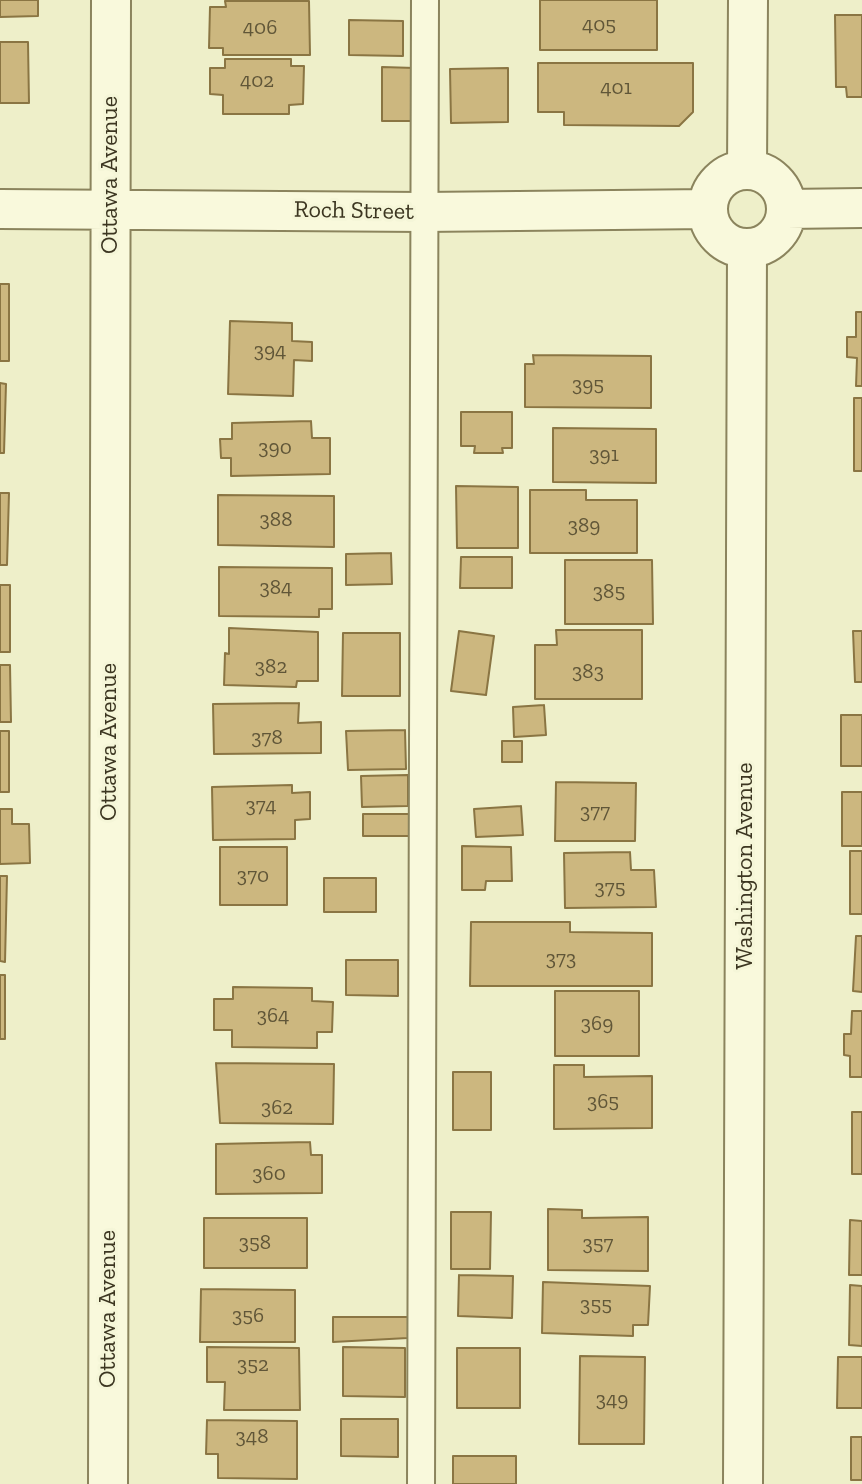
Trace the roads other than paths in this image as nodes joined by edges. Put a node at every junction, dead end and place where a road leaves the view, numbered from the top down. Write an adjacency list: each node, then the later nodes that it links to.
1 (111, 0): 5 (street, Ottawa Avenue)
2 (425, 0): 10 (lane)
3 (748, 0): 4 (street)
4 (747, 170): 8 (street); 9 (street)
5 (110, 208): 7 (street, Roch Street); 10 (street, Roch Street); 12 (street, Ottawa Avenue)
6 (862, 208): 9 (street)
7 (0, 209)
8 (708, 209): 10 (street, Roch Street); 11 (street)
9 (787, 209): 11 (street)
10 (423, 212): 13 (lane)
11 (747, 248): 14 (street, Washington Avenue)
12 (108, 1484)
13 (421, 1484)
14 (743, 1484)

